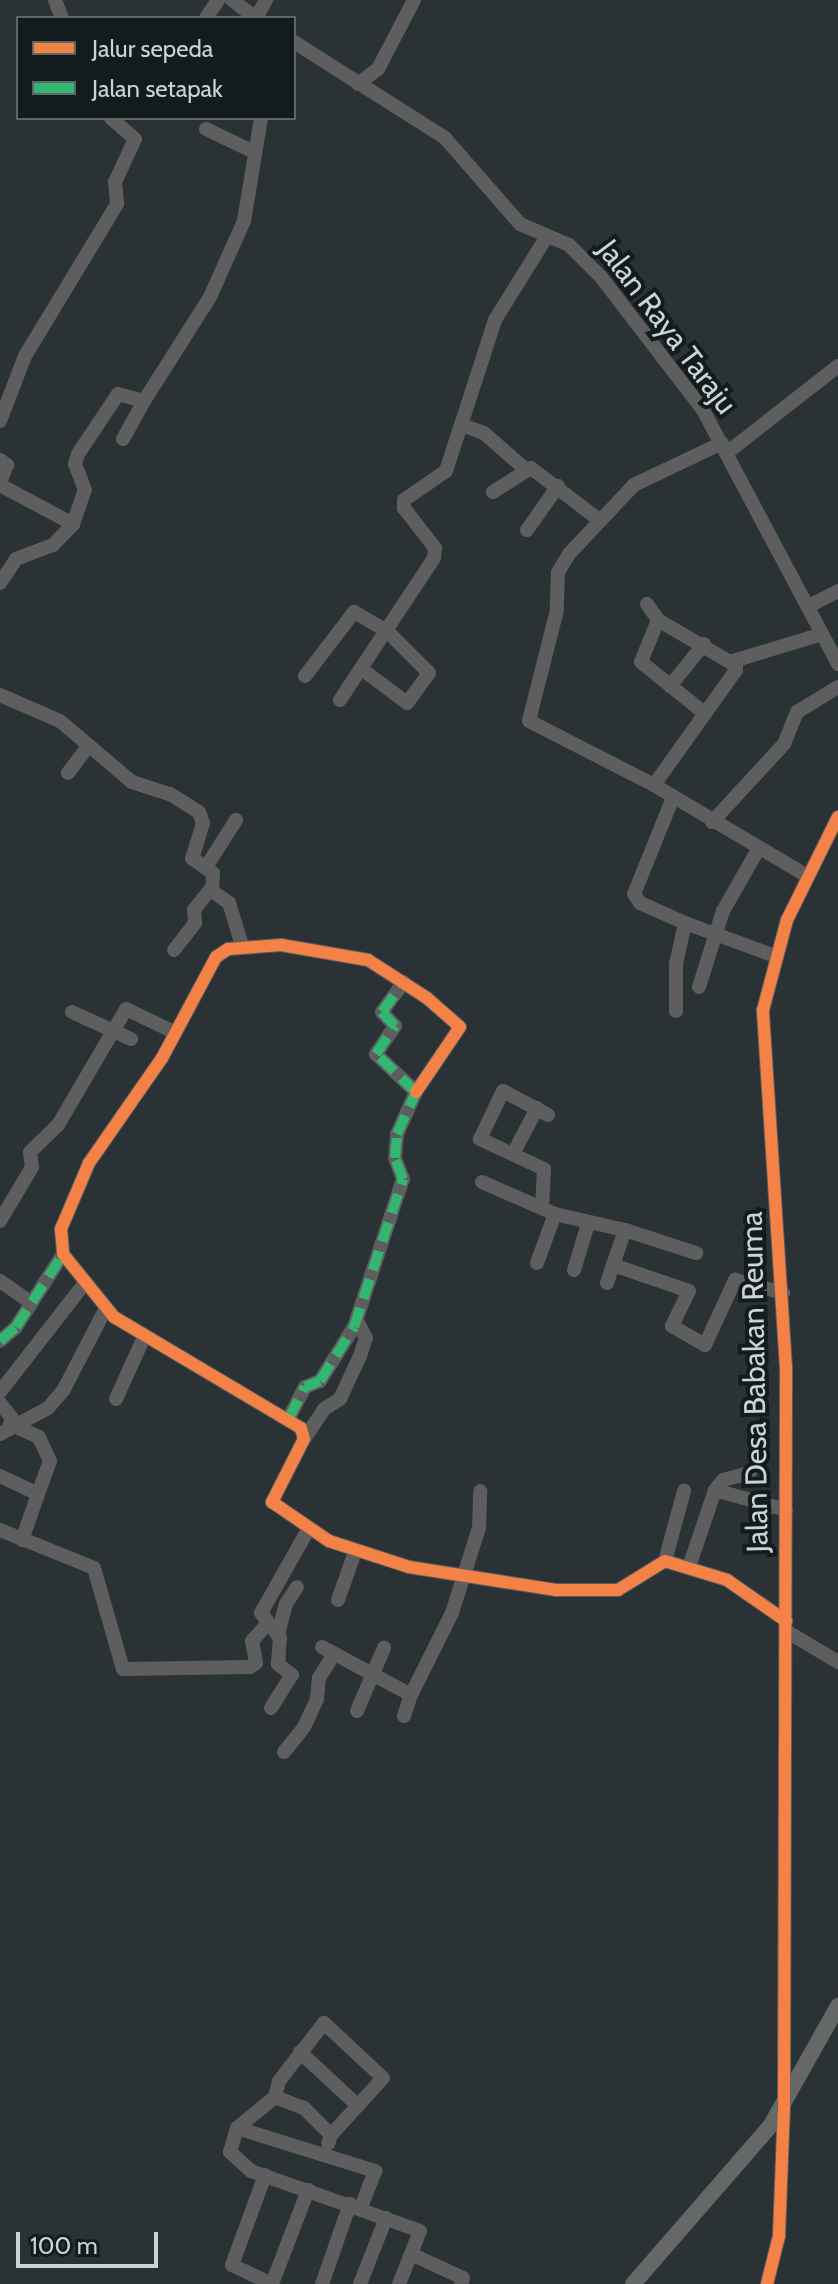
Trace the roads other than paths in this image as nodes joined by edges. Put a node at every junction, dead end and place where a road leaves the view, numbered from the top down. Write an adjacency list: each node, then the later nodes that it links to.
1 (232, 0): 3 (street)
2 (414, 0): 5 (street)
3 (253, 16)
4 (296, 43): 5 (street, Jalan Raya Taraju)
5 (358, 84): 10 (street, Jalan Raya Taraju)
6 (113, 120): 13 (street)
7 (260, 120): 9 (street)
8 (206, 129): 9 (street)
9 (252, 151): 12 (street)
10 (547, 236): 14 (street); 16 (street, Jalan Raya Taraju)
11 (838, 366): 16 (street)
12 (144, 401): 15 (street); 23 (street)
13 (0, 421)
14 (462, 425): 18 (street); 30 (street)
15 (123, 439)
16 (725, 448): 22 (street); 28 (street, Jalan Raya Taraju)
17 (0, 460): 19 (street)
18 (525, 469): 20 (street); 21 (street)
19 (0, 483): 23 (street)
20 (558, 486): 22 (street); 24 (street)
21 (493, 492)
22 (598, 519): 44 (street)
23 (73, 524): 25 (street)
24 (527, 530)
25 (0, 583)
26 (838, 591): 28 (street)
27 (647, 604): 29 (street)
28 (809, 606): 31 (street, Jalan Raya Taraju)
29 (658, 620): 32 (street); 37 (street)
30 (387, 631): 35 (street); 35 (street); 36 (street)
31 (822, 634): 33 (street); 34 (street, Jalan Raya Taraju)
32 (704, 644): 33 (street); 37 (street)
33 (736, 660): 41 (street)
34 (838, 664)
35 (363, 670): 40 (street)
36 (305, 676)
37 (670, 686): 41 (street)
38 (838, 687): 48 (street)
39 (0, 695): 42 (street)
40 (340, 700)
41 (703, 712): 44 (street)
42 (88, 746): 43 (street); 50 (street)
43 (68, 773)
44 (654, 785): 45 (street)
45 (672, 800): 48 (street); 53 (street)
46 (838, 817): 51 (street, Jalan Desa Babakan Reuma)
47 (236, 820): 50 (street)
48 (712, 822): 49 (street)
49 (759, 848): 51 (street); 54 (street)
50 (206, 867): 52 (street)
51 (807, 876): 57 (street, Jalan Desa Babakan Reuma)
52 (211, 888): 55 (street); 56 (street)
53 (685, 923): 54 (street); 60 (street)
54 (715, 933): 57 (street); 59 (street)
55 (242, 945): 58 (street); 63 (street)
56 (174, 950)
57 (775, 956): 80 (street, Jalan Desa Babakan Reuma)
58 (404, 982): 65 (street); 65 (street)
59 (699, 987)
60 (676, 1011)
61 (72, 1012): 62 (street)
62 (113, 1030): 63 (street); 64 (street); 69 (street)
63 (176, 1033): 73 (street)
64 (131, 1039)
65 (416, 1092): 83 (street)
66 (513, 1154): 66 (street); 68 (street)
67 (482, 1182): 68 (street)
68 (548, 1211): 70 (street); 74 (street)
69 (0, 1221)
70 (588, 1224): 71 (street); 76 (street)
71 (625, 1230): 72 (street); 75 (street)
72 (696, 1253)
73 (63, 1254): 78 (street); 81 (street)
74 (537, 1263)
75 (613, 1265): 79 (street); 80 (street)
76 (574, 1270)
77 (0, 1281): 81 (street)
78 (85, 1283): 82 (street); 86 (street)
79 (607, 1283)
80 (783, 1293): 98 (street, Jalan Desa Babakan Reuma)
81 (31, 1303): 85 (street)
82 (105, 1310): 84 (street); 90 (street)
83 (357, 1321): 89 (street); 91 (street)
84 (144, 1337): 87 (street); 89 (street)
85 (0, 1341)
86 (0, 1392)
87 (116, 1399)
88 (0, 1403): 90 (street)
89 (289, 1418): 91 (street)
90 (8, 1426): 97 (street)
91 (304, 1439): 100 (street)
92 (750, 1473): 94 (street)
93 (0, 1476): 97 (street)
94 (715, 1490): 98 (street); 104 (street)
95 (480, 1491): 105 (street)
96 (684, 1491): 103 (street)
97 (38, 1494): 101 (street)
98 (786, 1510): 109 (street, Jalan Desa Babakan Reuma)
99 (0, 1530): 101 (street)
100 (308, 1530): 102 (street); 108 (street)
101 (22, 1540): 108 (street)
102 (355, 1552): 105 (street); 107 (street)
103 (665, 1561): 104 (street); 105 (street)
104 (689, 1567): 109 (street)
105 (464, 1576): 114 (street)
106 (297, 1587): 110 (street)
107 (338, 1600)
108 (268, 1623): 110 (street)
109 (786, 1626): 112 (street); 123 (street, Jalan Desa Babakan Reuma)
110 (278, 1635): 115 (street)
111 (384, 1648): 113 (street)
112 (838, 1662)
113 (374, 1677): 114 (street); 116 (street); 118 (street)
114 (411, 1695): 117 (street)
115 (271, 1708)
116 (357, 1711)
117 (404, 1716)
118 (284, 1752)
119 (838, 2006): 123 (main road)
120 (300, 2052): 121 (street); 122 (street); 122 (street)
121 (275, 2097): 124 (street); 125 (street)
122 (357, 2105): 125 (street)
123 (784, 2106): 137 (main road); 138 (street, Jalan Desa Babakan Reuma)
124 (237, 2128): 126 (street); 127 (street)
125 (331, 2135): 126 (street)
126 (325, 2156): 129 (street)
127 (265, 2175): 128 (street); 132 (street)
128 (308, 2190): 129 (street); 132 (street)
129 (356, 2206): 130 (street); 133 (street)
130 (386, 2218): 131 (street); 134 (street)
131 (411, 2254): 135 (street); 136 (street)
132 (272, 2284)
133 (322, 2284)
134 (360, 2284)
135 (399, 2284)
136 (461, 2284)
137 (633, 2284)
138 (767, 2284)

